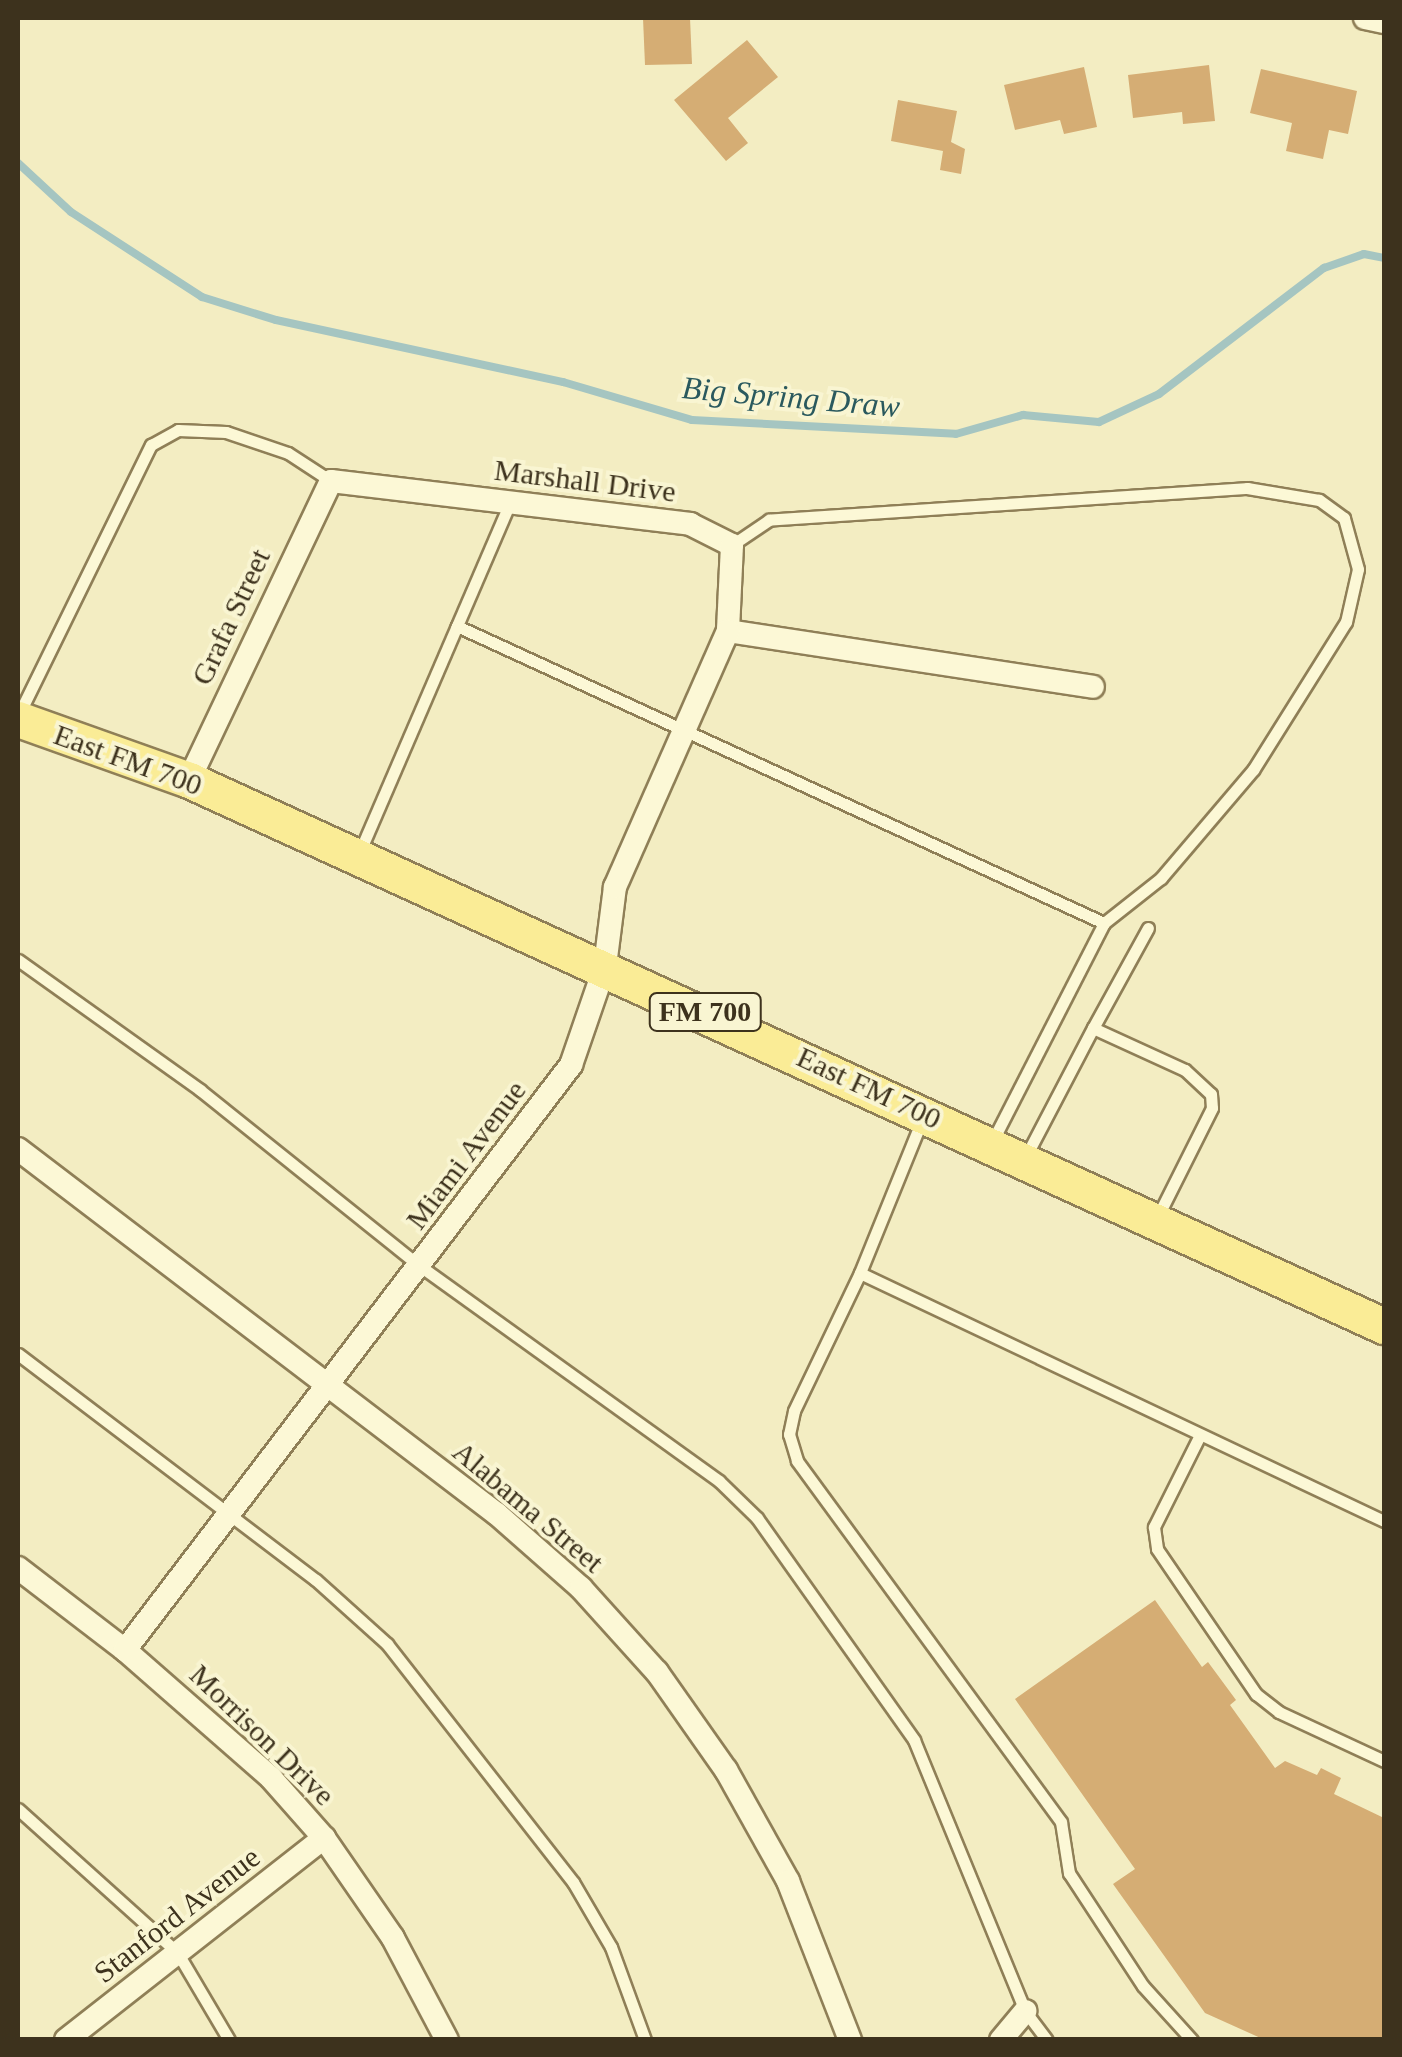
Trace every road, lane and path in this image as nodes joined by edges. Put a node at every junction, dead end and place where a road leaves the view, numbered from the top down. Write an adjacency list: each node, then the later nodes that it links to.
1 (1365, 18): 2 (street)
2 (1384, 22)
3 (331, 481): 4 (street, Marshall Drive); 9 (lane); 11 (street, Grafa Street)
4 (510, 502): 5 (street, Marshall Drive); 6 (lane)
5 (732, 545): 7 (street); 13 (lane)
6 (457, 626): 10 (lane); 12 (lane)
7 (728, 631): 8 (street); 10 (street, Miami Avenue)
8 (1093, 687)
9 (18, 718): 11 (main road, East FM 700 / FM 700)
10 (687, 732): 13 (lane); 16 (street, Miami Avenue)
11 (190, 780): 12 (main road, East FM 700 / FM 700)
12 (358, 855): 16 (main road, East FM 700 / FM 700)
13 (1104, 923): 19 (lane)
14 (1148, 928): 17 (lane)
15 (18, 960): 23 (lane)
16 (605, 966): 18 (main road, East FM 700 / FM 700); 23 (street, Miami Avenue)
17 (1093, 1028): 21 (lane); 22 (lane)
18 (925, 1114): 19 (main road, East FM 700 / FM 700); 24 (lane)
19 (991, 1144): 21 (main road, East FM 700 / FM 700)
20 (18, 1149): 27 (street, Alabama Street)
21 (1025, 1160): 22 (main road, East FM 700 / FM 700)
22 (1156, 1220): 25 (main road, East FM 700 / FM 700)
23 (420, 1266): 27 (street, Miami Avenue); 37 (lane)
24 (860, 1272): 28 (lane); 45 (lane)
25 (1384, 1326)
26 (18, 1354): 29 (lane)
27 (328, 1387): 29 (street, Miami Avenue); 42 (street, Alabama Street)
28 (1199, 1437): 30 (lane); 33 (lane)
29 (229, 1514): 32 (street, Miami Avenue); 41 (lane)
30 (1384, 1521)
31 (18, 1568): 32 (street, Morrison Drive)
32 (125, 1650): 35 (street, Morrison Drive)
33 (1384, 1761)
34 (18, 1809): 36 (lane)
35 (324, 1838): 36 (street, Stanford Avenue); 40 (street, Morrison Drive)
36 (178, 1952): 38 (street, Stanford Avenue); 39 (lane)
37 (1025, 2012): 43 (street); 44 (lane)
38 (66, 2040)
39 (229, 2040)
40 (447, 2040)
41 (646, 2040)
42 (850, 2040)
43 (1002, 2040)
44 (1047, 2040)
45 (1192, 2040)

